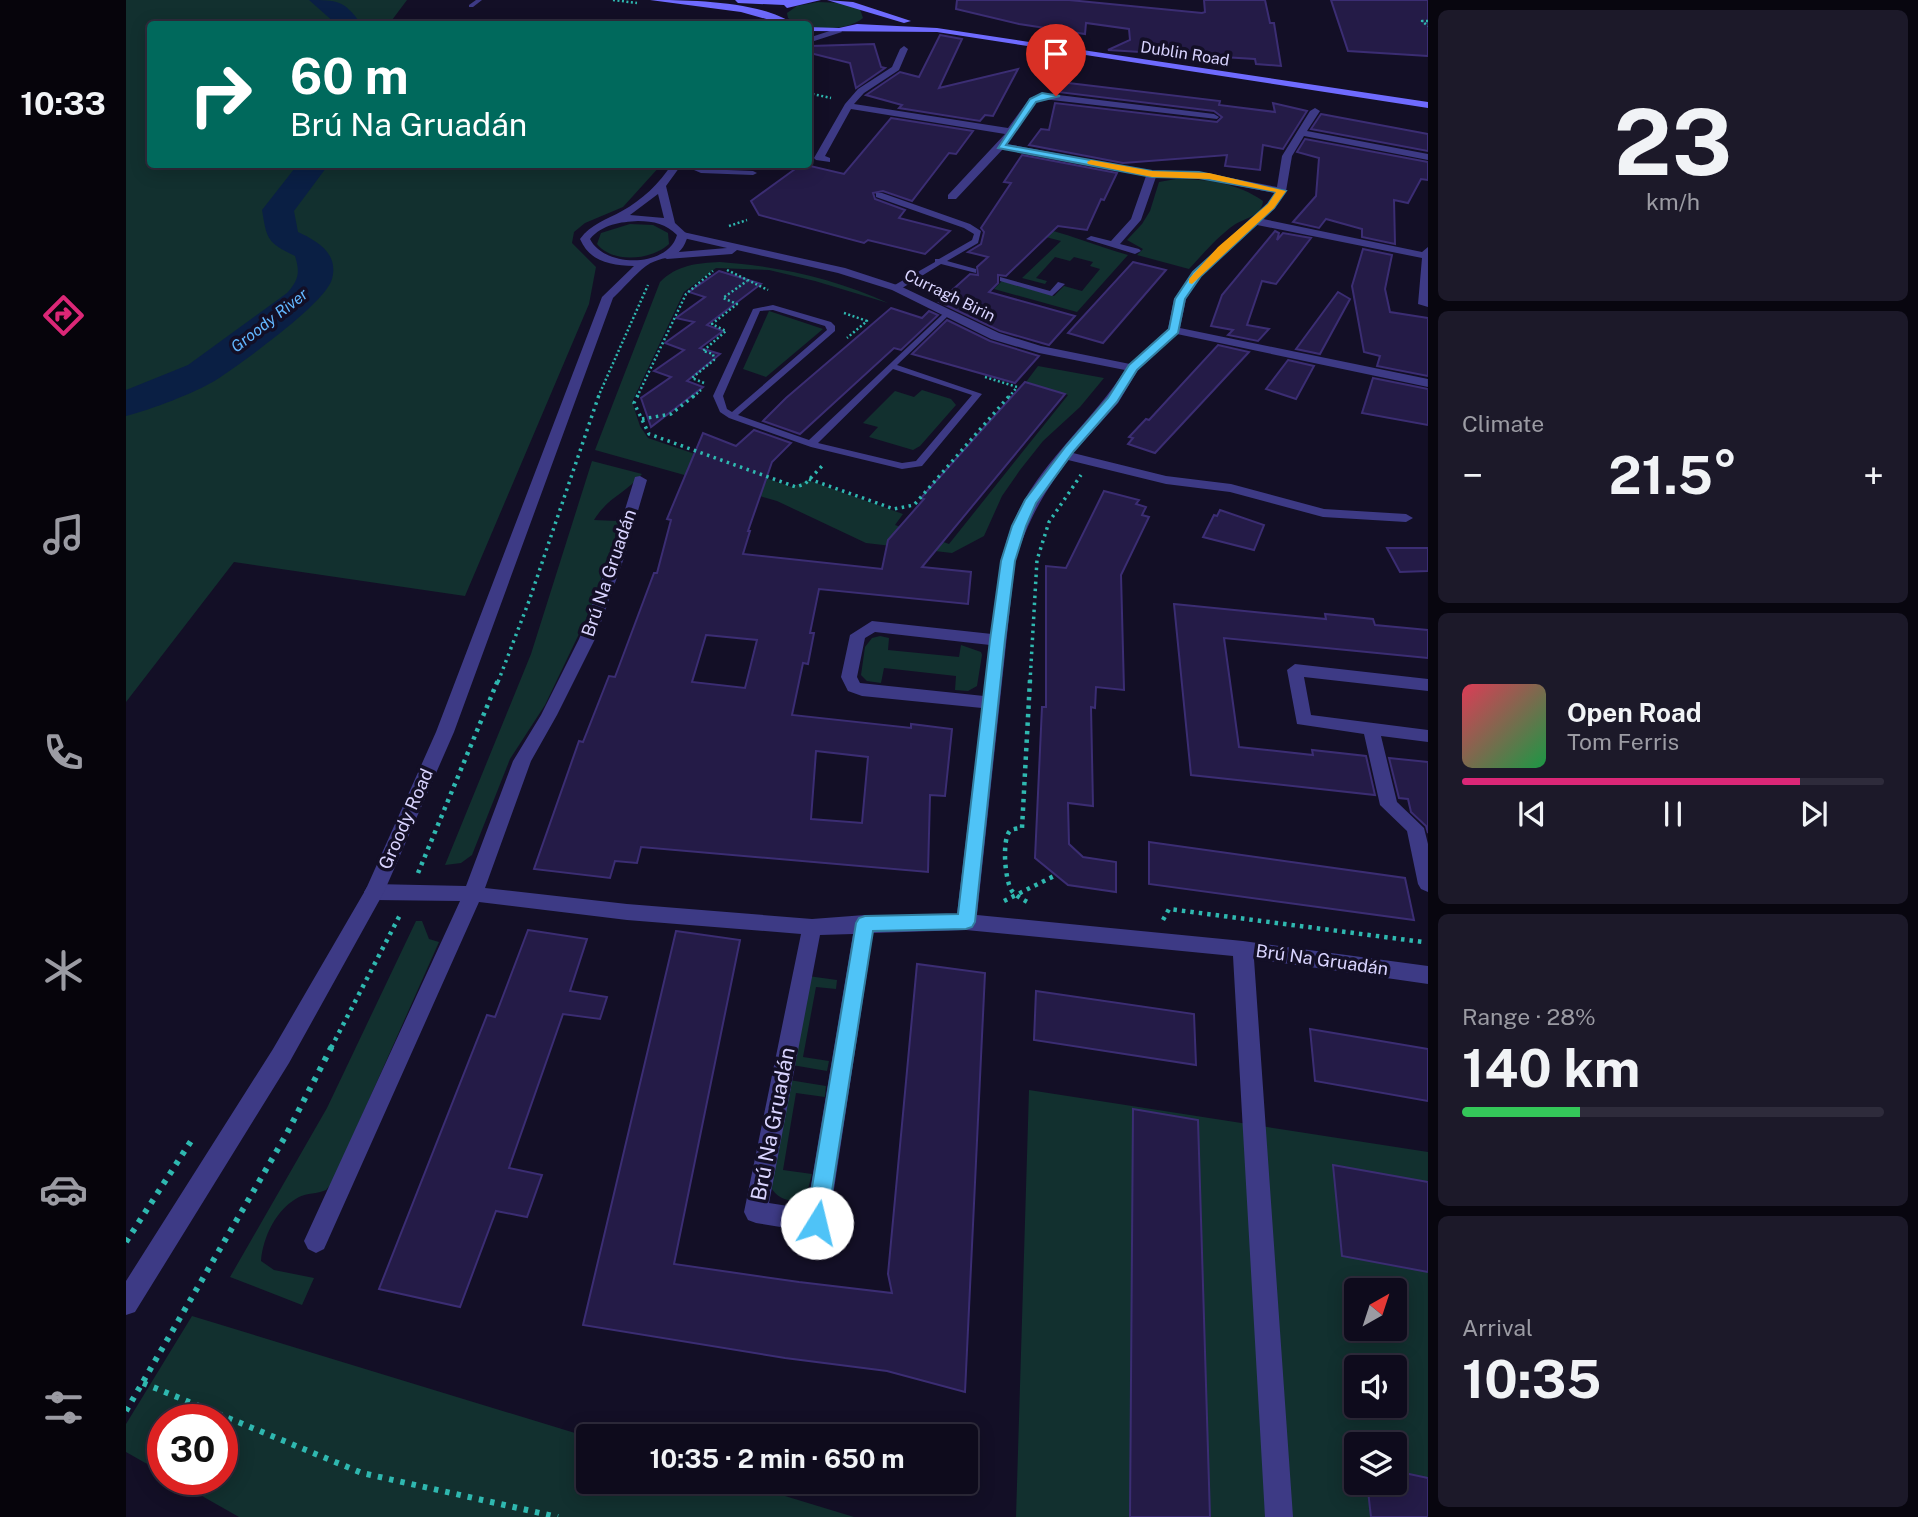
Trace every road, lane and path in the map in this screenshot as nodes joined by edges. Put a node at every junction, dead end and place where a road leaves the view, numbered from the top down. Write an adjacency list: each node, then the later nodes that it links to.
1 (479, 0): 7 (lane)
2 (654, 0): 9 (main road)
3 (729, 0): 6 (main road)
4 (817, 0): 6 (main road)
5 (831, 0): 8 (main road)
6 (797, 3): 10 (main road)
7 (471, 6)
8 (866, 6): 14 (main road); 15 (main road)
9 (778, 21)
10 (785, 21)
11 (1428, 21): 12 (path)
12 (1428, 26)
13 (812, 29): 14 (main road)
14 (844, 29): 15 (main road); 16 (street)
15 (937, 30): 18 (main road, Dublin Road)
16 (812, 40)
17 (904, 49): 19 (street)
18 (1428, 105)
19 (848, 106): 22 (street); 26 (street)
20 (1315, 111): 23 (street)
21 (1214, 117): 22 (street)
22 (1013, 132): 24 (street)
23 (1301, 133): 25 (street); 32 (street)
24 (1001, 146): 30 (street); 34 (street)
25 (1428, 158)
26 (827, 160)
27 (677, 168): 31 (street)
28 (690, 168): 29 (lane)
29 (753, 173)
30 (1152, 174): 32 (street); 40 (street)
31 (662, 187): 36 (street); 37 (street)
32 (1281, 191): 35 (street)
33 (879, 195): 47 (lane)
34 (952, 197)
35 (1255, 221): 45 (street); 57 (street)
36 (609, 222): 37 (street); 46 (street)
37 (670, 223): 38 (street)
38 (683, 235): 41 (street, Curragh Birin); 44 (street)
39 (1090, 239): 40 (street)
40 (1113, 245): 43 (street)
41 (753, 249): 44 (street); 54 (street, Curragh Birin)
42 (1428, 250): 45 (street)
43 (1135, 251)
44 (667, 256): 48 (street)
45 (1428, 256): 55 (street)
46 (608, 260): 48 (street); 53 (street)
47 (938, 261): 49 (lane); 54 (lane)
48 (644, 262): 53 (street)
49 (973, 271)
50 (1003, 279): 52 (lane)
51 (748, 280): 62 (path)
52 (1061, 284)
53 (607, 285): 75 (street, Groody Road)
54 (896, 288): 56 (street, Curragh Birin)
55 (1424, 304)
56 (945, 314): 58 (lane); 59 (street, Curragh Birin)
57 (1174, 330): 59 (street); 60 (street)
58 (891, 366): 63 (lane); 63 (lane)
59 (1133, 368): 64 (street)
60 (1428, 383)
61 (732, 416): 61 (lane); 63 (lane)
62 (642, 419)
63 (811, 444)
64 (1065, 455): 65 (street); 68 (street)
65 (1091, 462): 67 (street); 77 (path)
66 (640, 480): 76 (street, Brú Na Gruadán)
67 (1406, 518)
68 (997, 640): 70 (street); 70 (street)
69 (1428, 685): 71 (street)
70 (989, 703): 80 (street)
71 (1371, 729): 72 (street); 74 (street)
72 (1428, 736)
73 (1056, 875): 77 (path)
74 (1428, 884)
75 (374, 892): 76 (street, Brú Na Gruadán); 89 (street, Groody Road)
76 (473, 894): 82 (street, Brú Na Gruadán); 87 (street, Brú Na Gruadán)
77 (1017, 896): 78 (path)
78 (1039, 907)
79 (1151, 921): 83 (path)
80 (966, 922): 81 (street, Brú Na Gruadán); 84 (street, Brú Na Gruadán)
81 (865, 923): 82 (street, Brú Na Gruadán); 82 (street, Brú Na Gruadán)
82 (811, 927)
83 (1423, 942)
84 (1243, 949): 85 (street, Brú Na Gruadán); 92 (street)
85 (1428, 975)
86 (191, 1141): 88 (path)
87 (316, 1241)
88 (126, 1242)
89 (126, 1303)
90 (126, 1412): 91 (path)
91 (558, 1517)
92 (1279, 1517)

